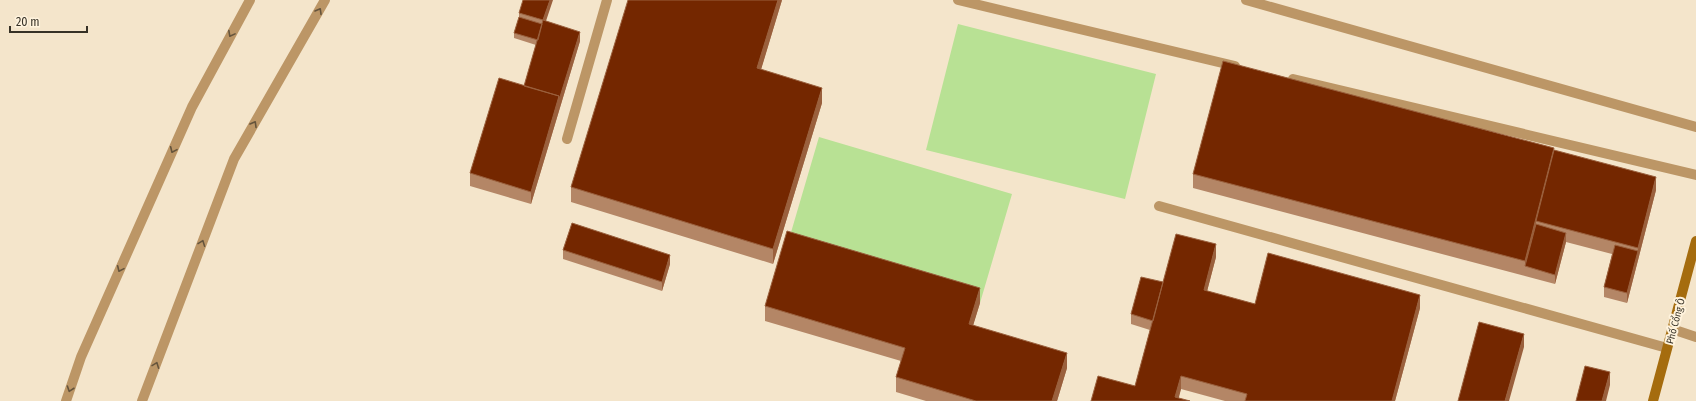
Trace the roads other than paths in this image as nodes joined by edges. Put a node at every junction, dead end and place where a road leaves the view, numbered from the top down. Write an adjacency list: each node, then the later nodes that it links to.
1 (250, 0): 16 (street, one-way to 16)
2 (325, 0): 17 (street, one-way to 2)
3 (607, 0): 9 (street)
4 (958, 0): 6 (street)
5 (1246, 0): 8 (street)
6 (1245, 68)
7 (1284, 77): 10 (street)
8 (1696, 127)
9 (567, 138)
10 (1696, 175)
11 (1159, 206): 15 (street)
12 (1696, 241): 13 (street, Phố Cổng Ô)
13 (1672, 329): 14 (street); 15 (street, Phố Cổng Ô)
14 (1696, 337)
15 (1667, 348): 18 (street, Phố Cổng Ô)
16 (66, 401)
17 (142, 401)
18 (1653, 401)

